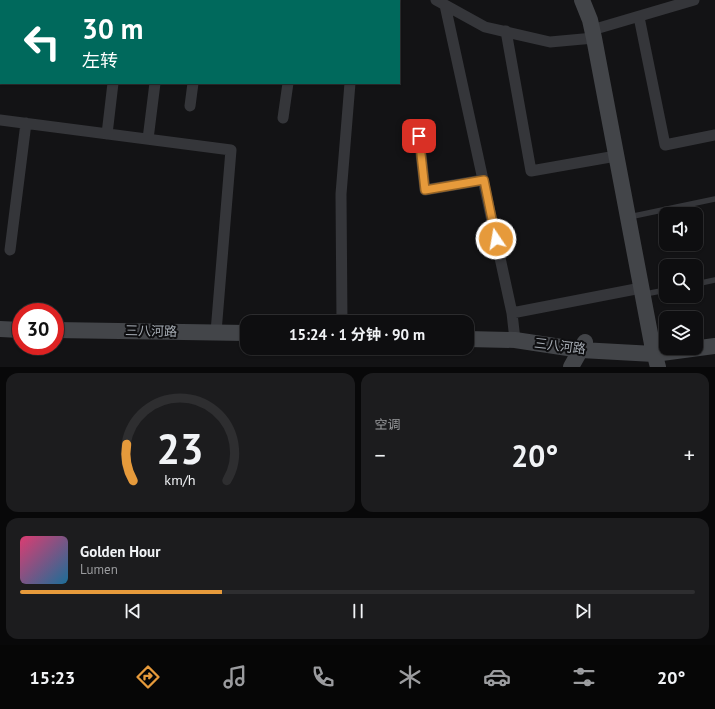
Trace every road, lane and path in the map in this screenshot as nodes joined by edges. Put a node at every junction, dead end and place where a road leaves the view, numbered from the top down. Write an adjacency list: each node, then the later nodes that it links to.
1 (582, 0): 6 (street)
2 (694, 0): 4 (street)
3 (440, 2): 5 (street); 21 (street)
4 (639, 17): 6 (street); 17 (street)
5 (506, 31): 6 (street); 20 (street)
6 (593, 34): 20 (street)
7 (113, 84): 16 (street)
8 (155, 84): 19 (street)
9 (193, 84): 12 (street)
10 (288, 84): 13 (street)
11 (350, 84): 30 (street)
12 (190, 106)
13 (283, 118)
14 (0, 120): 15 (street)
15 (26, 123): 16 (street); 24 (street)
16 (107, 134): 19 (street)
17 (715, 135)
18 (419, 136): 21 (street)
19 (148, 139): 35 (street)
20 (616, 156): 23 (street)
21 (484, 180): 29 (street)
22 (715, 199): 23 (lane)
23 (628, 217): 28 (street)
24 (10, 250)
25 (715, 280): 26 (lane)
26 (703, 283)
27 (659, 290): 28 (lane)
28 (642, 291): 29 (street); 47 (street)
29 (512, 313): 41 (street)
30 (342, 315)
31 (0, 323): 32 (street)
32 (12, 323)
33 (64, 324): 35 (street, 三八河路)
34 (240, 326): 35 (street, 三八河路)
35 (216, 328): 38 (street, 三八河路); 39 (street, 三八河路)
36 (0, 329): 37 (street)
37 (12, 330)
38 (64, 330)
39 (240, 332)
40 (474, 332): 41 (street, 三八河路)
41 (515, 336): 44 (street, 三八河路); 45 (street, 三八河路)
42 (715, 336): 43 (street)
43 (703, 338)
44 (474, 339)
45 (583, 346): 47 (street, 三八河路); 48 (street)
46 (715, 346): 47 (street, 三八河路)
47 (657, 352)
48 (571, 367)

